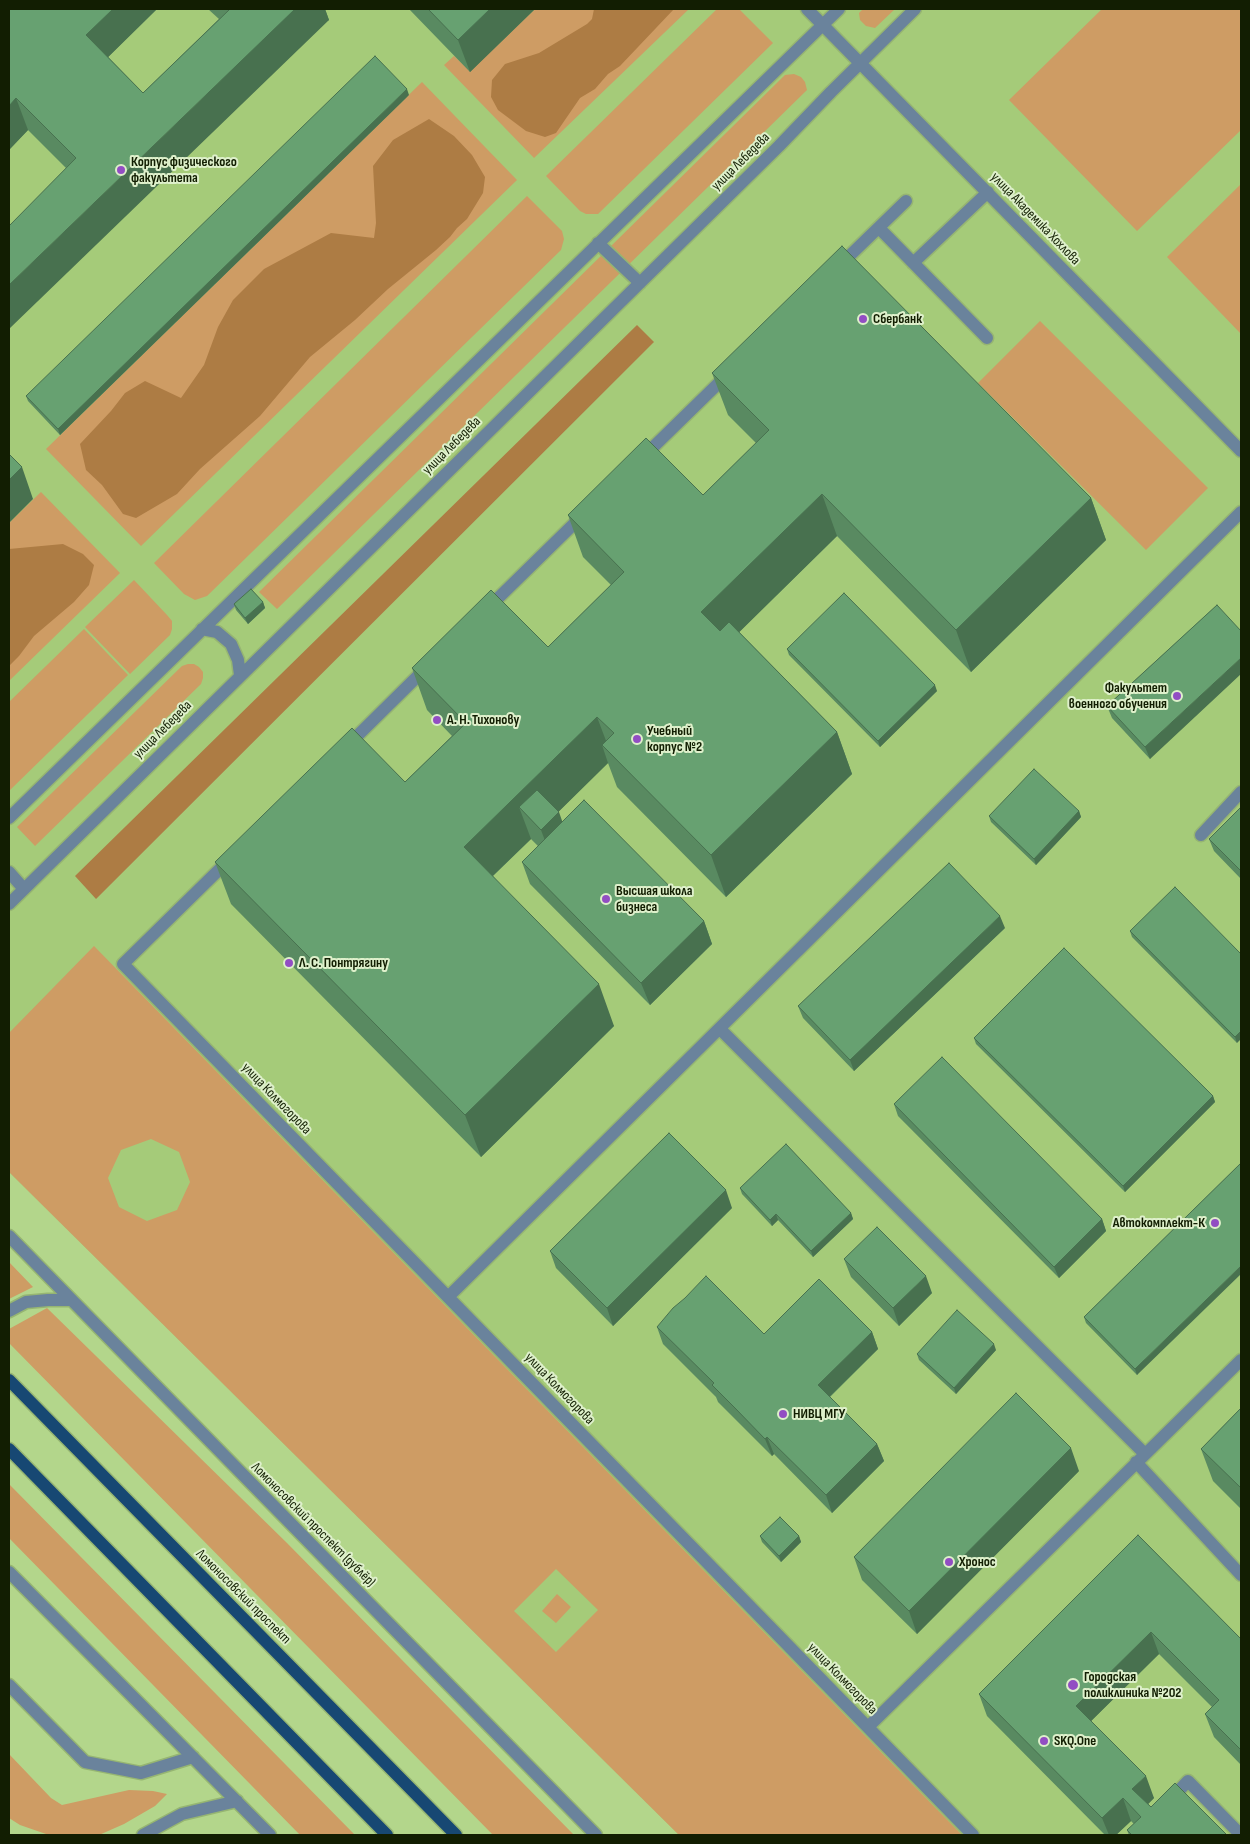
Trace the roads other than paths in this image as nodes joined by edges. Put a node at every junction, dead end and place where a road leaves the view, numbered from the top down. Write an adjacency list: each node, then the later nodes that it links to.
1 (807, 9): 4 (street, улица Академика Хохлова)
2 (838, 9): 4 (street)
3 (915, 9): 5 (street, улица Лебедева)
4 (823, 24): 5 (street, улица Академика Хохлова); 9 (street)
5 (861, 62): 6 (street, улица Академика Хохлова); 12 (street, улица Лебедева)
6 (988, 192): 10 (street); 15 (street, улица Академика Хохлова)
7 (906, 201): 8 (street)
8 (879, 228): 10 (street); 11 (street)
9 (598, 243): 12 (street); 20 (street)
10 (913, 263): 13 (street)
11 (830, 275)
12 (640, 283): 22 (street, улица Лебедева)
13 (987, 338)
14 (737, 365): 16 (street)
15 (1241, 451)
16 (631, 469)
17 (595, 503): 19 (street)
18 (1241, 512): 31 (street)
19 (474, 621)
20 (202, 629): 22 (street); 25 (street)
21 (439, 656): 23 (street)
22 (240, 676): 29 (street, улица Лебедева)
23 (340, 752)
24 (1241, 792): 26 (street)
25 (9, 818)
26 (1201, 835)
27 (240, 849): 33 (street, улица Колмогорова)
28 (9, 872): 29 (street)
29 (24, 889): 30 (street, улица Лебедева)
30 (9, 904)
31 (720, 1029): 33 (street); 39 (street)
32 (9, 1236): 34 (street, Ломоносовский проспект (дублёр))
33 (448, 1297): 43 (street, улица Колмогорова)
34 (70, 1300): 35 (street); 51 (street, Ломоносовский проспект (дублёр))
35 (9, 1312)
36 (1241, 1360): 39 (street)
37 (9, 1380): 50 (main road, Ломоносовский проспект)
38 (9, 1449): 49 (main road)
39 (1141, 1458): 41 (street); 43 (street)
40 (9, 1572): 44 (street)
41 (1241, 1575)
42 (9, 1685): 44 (street)
43 (868, 1727): 52 (street, улица Колмогорова)
44 (193, 1757): 45 (street)
45 (237, 1801): 47 (street); 48 (street)
46 (1162, 1807): 53 (street)
47 (143, 1835)
48 (270, 1835)
49 (387, 1835)
50 (456, 1835)
51 (596, 1835)
52 (973, 1835)
53 (1241, 1835)

